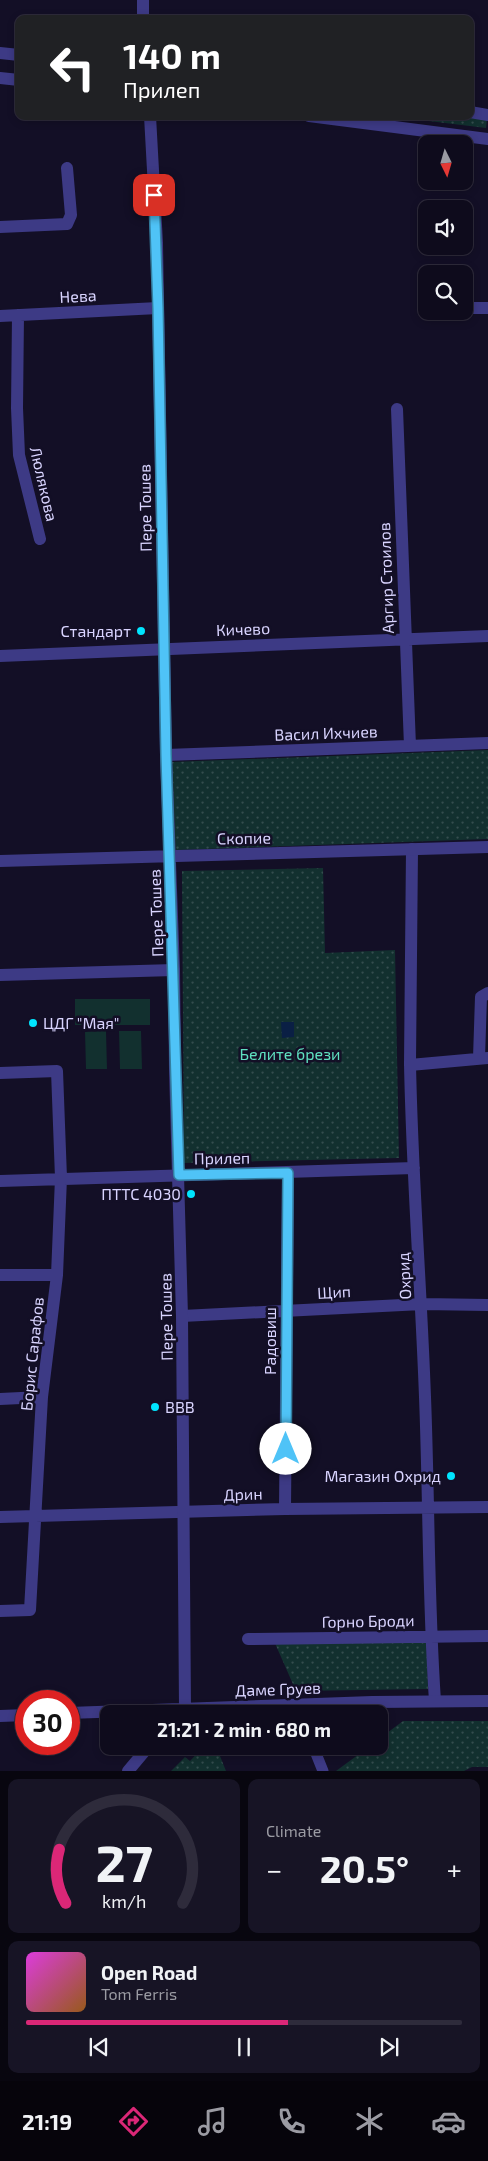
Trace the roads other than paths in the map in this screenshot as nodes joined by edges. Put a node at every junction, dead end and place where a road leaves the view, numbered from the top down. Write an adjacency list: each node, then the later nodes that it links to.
1 (143, 0): 2 (street)
2 (143, 15)
3 (0, 53): 4 (street)
4 (15, 55)
5 (0, 78): 6 (street)
6 (15, 80)
7 (474, 113): 8 (street)
8 (488, 115)
9 (150, 120): 14 (street, Пере Тошев)
10 (340, 120): 11 (street)
11 (488, 139)
12 (67, 168): 13 (street)
13 (0, 227)
14 (158, 308): 18 (street, Нева); 23 (street, Пере Тошев)
15 (473, 308): 16 (street)
16 (488, 308)
17 (0, 316): 18 (street, Нева)
18 (18, 316): 20 (street, Люлякова)
19 (397, 409): 22 (street, Аргир Стоилов)
20 (40, 539)
21 (488, 636): 22 (street, Кичево)
22 (405, 638): 23 (street, Кичево); 26 (street, Аргир Стоилов)
23 (164, 648): 24 (street, Кичево); 27 (street, Пере Тошев)
24 (0, 656)
25 (488, 743): 26 (street, Васил Ихчиев)
26 (410, 746): 27 (street, Васил Ихчиев)
27 (166, 755): 30 (street, Пере Тошев)
28 (488, 847): 29 (street, Скопие)
29 (412, 849): 30 (street, Скопие); 36 (street, Охрид)
30 (170, 856): 31 (street, Скопие); 32 (street, Пере Тошев)
31 (0, 861)
32 (174, 970): 33 (street); 40 (street, Пере Тошев)
33 (0, 974)
34 (488, 993): 35 (street)
35 (484, 1058): 36 (street)
36 (410, 1065): 38 (street, Охрид)
37 (0, 1073): 41 (street, Борис Сарафов)
38 (414, 1168): 39 (street, Прилеп); 45 (street, Охрид)
39 (288, 1173): 40 (street, Прилеп); 47 (street, Радовиш)
40 (179, 1175): 41 (street, Прилеп); 48 (street, Пере Тошев)
41 (61, 1178): 42 (street, Прилеп); 44 (street, Борис Сарафов)
42 (0, 1181)
43 (0, 1275): 44 (street)
44 (56, 1275): 49 (street, Борис Сарафов)
45 (422, 1304): 46 (street, Щип); 47 (street, Щип); 51 (street, Охрид)
46 (488, 1305)
47 (287, 1310): 48 (street, Щип); 53 (street, Радовиш)
48 (182, 1316): 54 (street, Пере Тошев)
49 (42, 1397): 50 (street); 55 (street, Борис Сарафов)
50 (0, 1399)
51 (429, 1507): 52 (street, Дрин); 53 (street, Дрин); 59 (street, Охрид)
52 (488, 1507)
53 (285, 1509): 54 (street, Дрин)
54 (185, 1512): 55 (street, Дрин); 63 (street, Пере Тошев)
55 (34, 1517): 56 (street, Дрин); 57 (street, Борис Сарафов)
56 (0, 1518)
57 (0, 1611)
58 (488, 1636): 59 (street, Горно Броди)
59 (431, 1637): 60 (street, Горно Броди); 61 (street, Охрид)
60 (248, 1639)
61 (435, 1701): 62 (street, Даме Груев); 64 (street, Даме Груев)
62 (488, 1701)
63 (183, 1705)
64 (334, 1705)
65 (100, 1712): 66 (street, Даме Груев)
66 (80, 1713)
67 (15, 1715): 68 (street)
68 (0, 1716)
69 (141, 1755): 71 (street)
70 (317, 1755): 72 (street)
71 (128, 1771)
72 (324, 1771)

